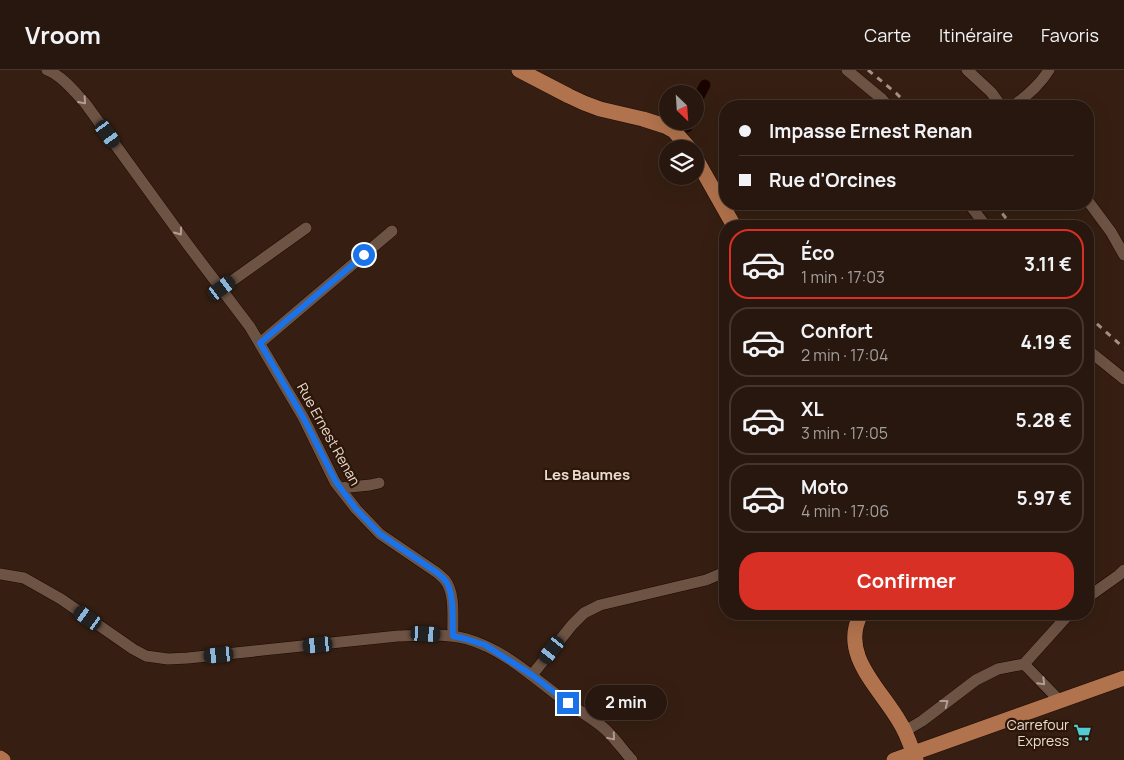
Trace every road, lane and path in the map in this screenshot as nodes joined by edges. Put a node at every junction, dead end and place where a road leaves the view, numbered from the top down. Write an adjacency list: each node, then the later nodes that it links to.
1 (47, 70): 18 (street, Rue Ernest Renan, one-way to 18)
2 (519, 70): 9 (main road)
3 (847, 70): 6 (street)
4 (967, 70): 7 (street)
5 (1049, 70): 8 (street)
6 (883, 100)
7 (997, 100)
8 (1021, 100)
9 (682, 140)
10 (704, 173): 11 (main road)
11 (719, 199)
12 (1094, 209): 17 (street)
13 (974, 210): 14 (street)
14 (981, 220)
15 (306, 228): 18 (street)
16 (392, 231): 19 (street)
17 (1124, 255)
18 (222, 288): 19 (street, Rue Ernest Renan)
19 (260, 343): 23 (street, Rue Ernest Renan)
20 (1094, 355): 21 (street)
21 (1119, 375)
22 (379, 483): 23 (street)
23 (340, 488): 30 (street, Rue Ernest Renan)
24 (1124, 570): 27 (street)
25 (0, 574): 30 (street)
26 (719, 575): 32 (street)
27 (1094, 593)
28 (858, 620): 35 (main road)
29 (1064, 620): 31 (street)
30 (453, 636): 32 (street)
31 (1024, 664): 34 (street, one-way to 34); 35 (street, one-way to 31)
32 (532, 675): 39 (street, one-way to 39)
33 (1124, 678): 34 (main road)
34 (1060, 701): 36 (main road)
35 (905, 731): 36 (main road)
36 (915, 756): 40 (main road)
37 (0, 758): 38 (main road)
38 (4, 760)
39 (632, 760)
40 (894, 760)

